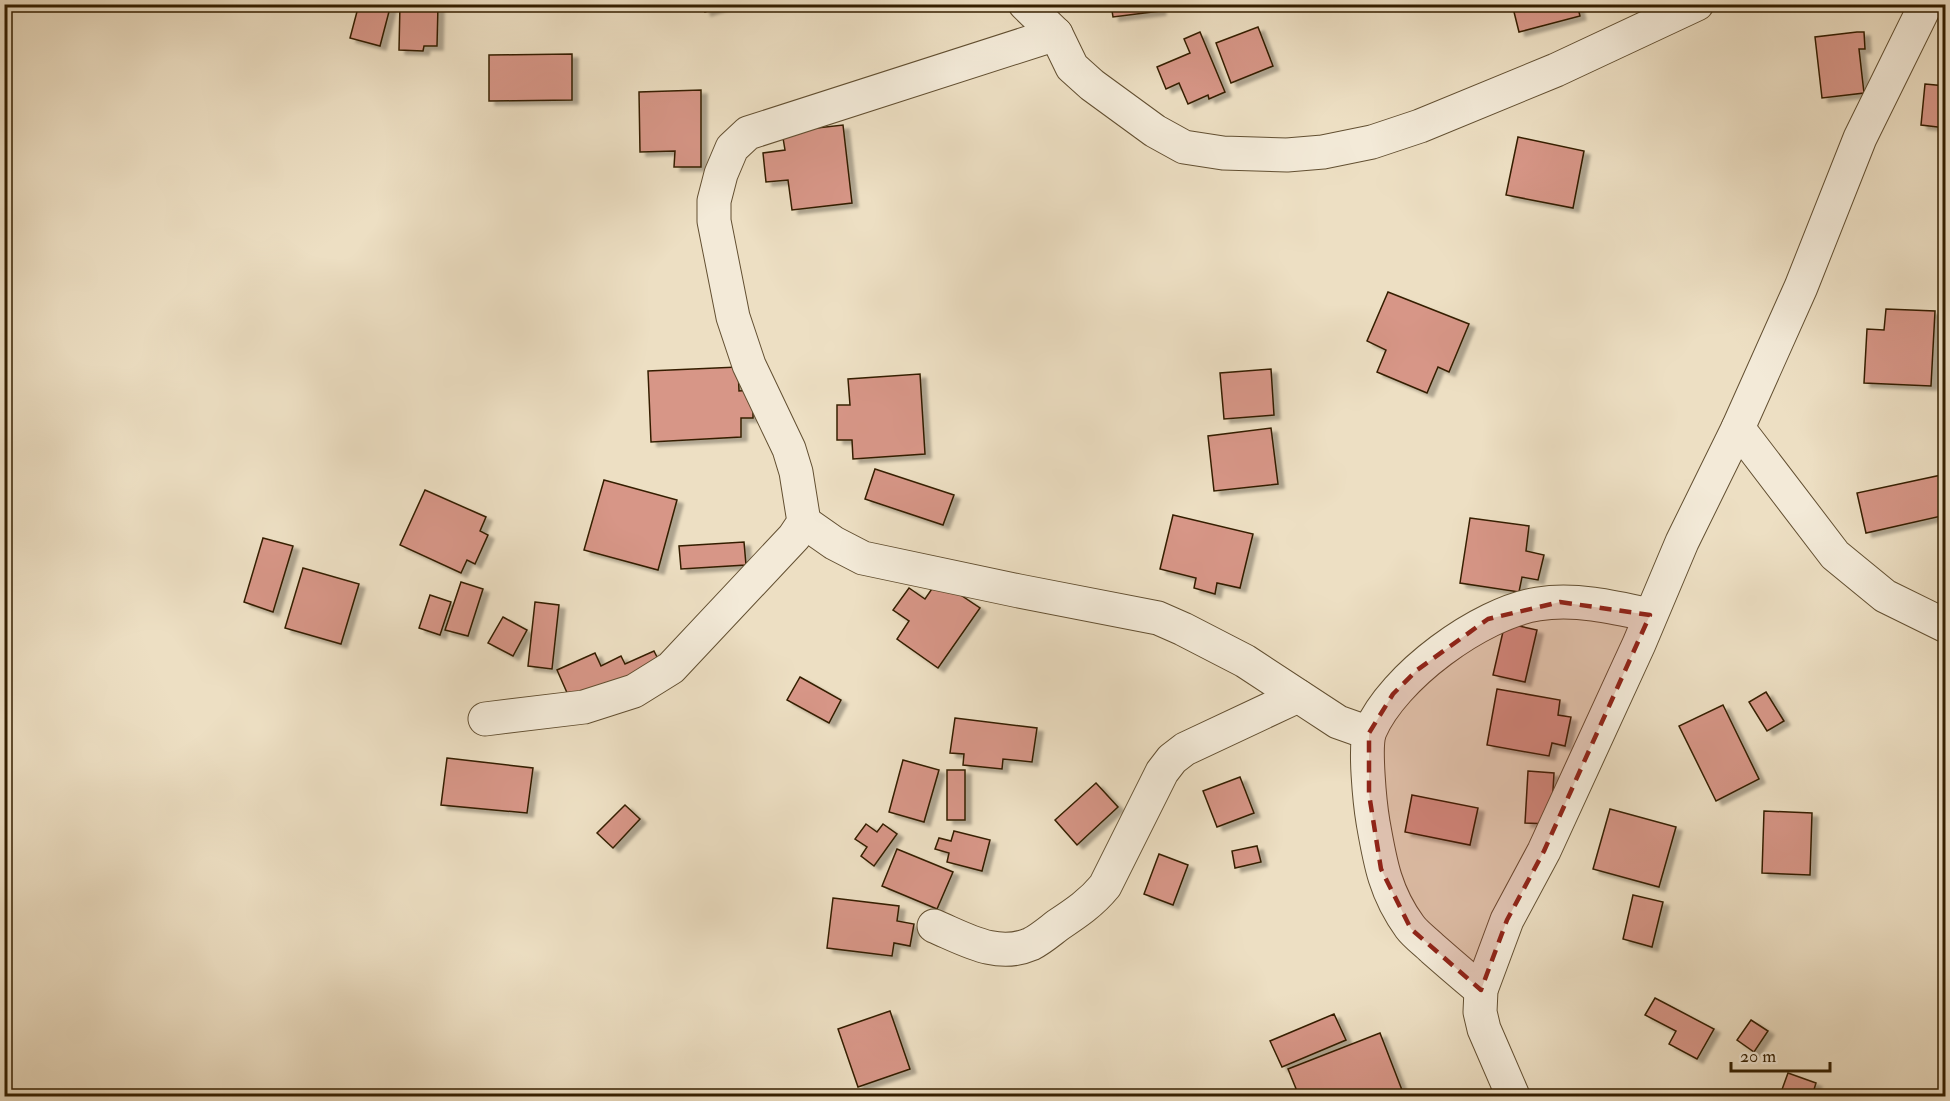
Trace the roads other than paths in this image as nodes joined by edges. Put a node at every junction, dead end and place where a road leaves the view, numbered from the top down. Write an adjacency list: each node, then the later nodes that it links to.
1 (1025, 4): 4 (street)
2 (1697, 4): 4 (street)
3 (1926, 4): 5 (street)
4 (1056, 34): 6 (street)
5 (1738, 428): 7 (street); 8 (street)
6 (804, 522): 9 (street); 10 (street)
7 (1650, 615): 11 (street); 13 (street)
8 (1946, 626)
9 (1298, 696): 11 (street); 12 (street)
10 (484, 719)
11 (1369, 733): 13 (street)
12 (934, 926)
13 (1481, 990): 14 (street)
14 (1513, 1096)

